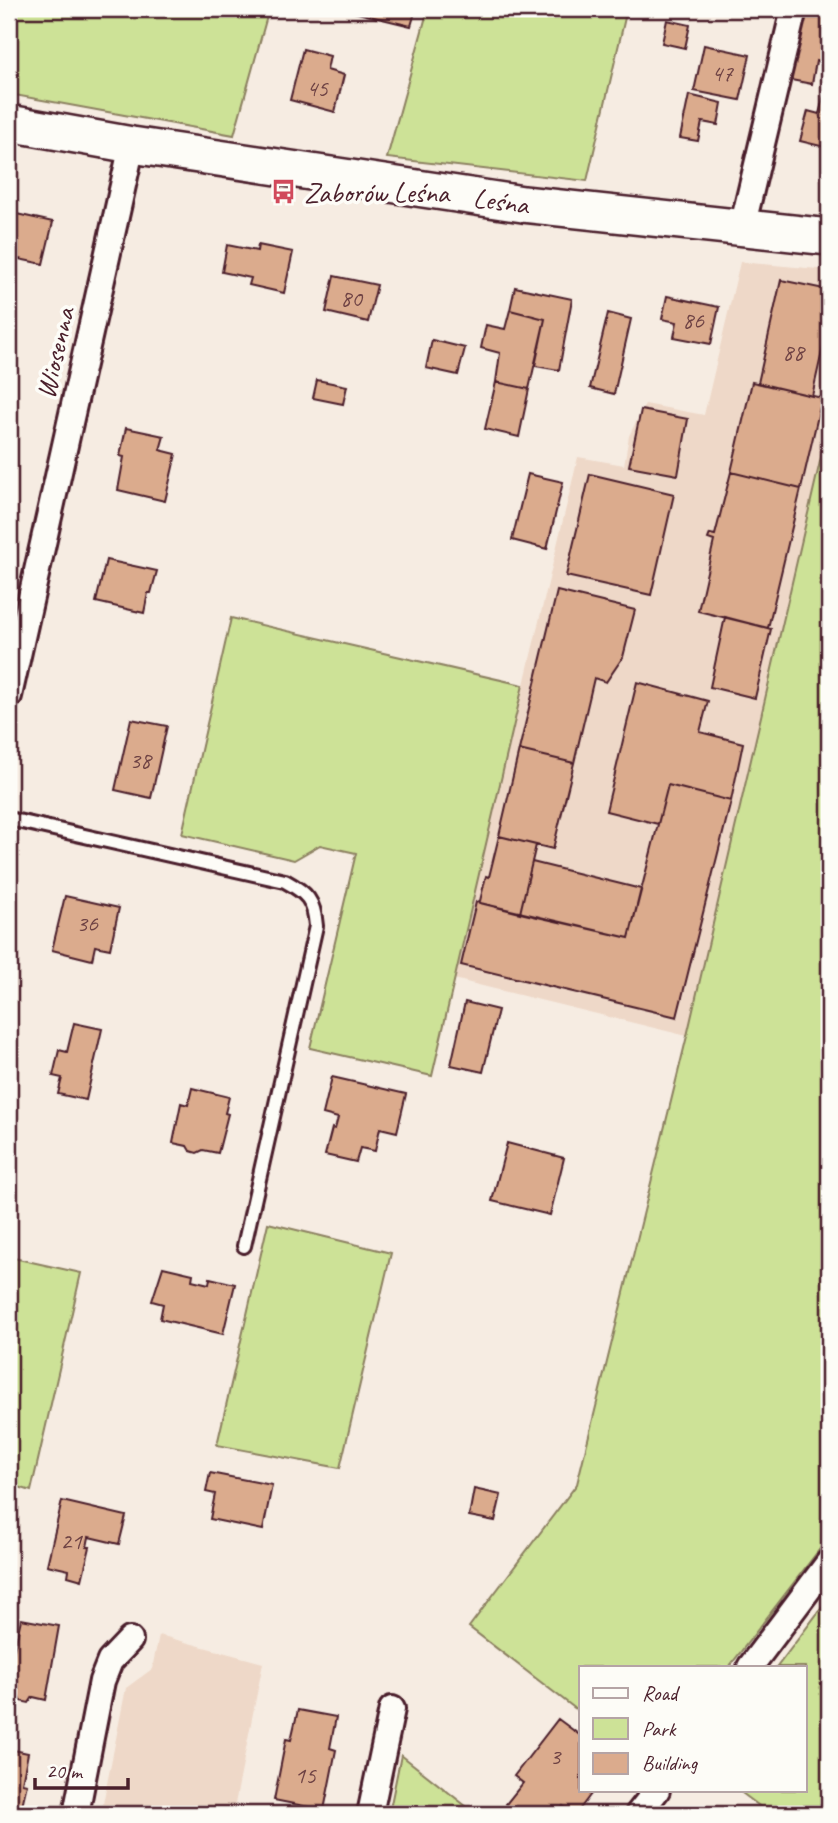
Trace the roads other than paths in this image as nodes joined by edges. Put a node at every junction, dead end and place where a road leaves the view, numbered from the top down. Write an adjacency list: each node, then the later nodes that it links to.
1 (794, 9): 4 (street)
2 (9, 123): 3 (street, Leśna)
3 (132, 145): 4 (street, Leśna); 6 (street, Wiosenna)
4 (742, 228): 5 (street, Leśna)
5 (829, 237)
6 (9, 696)
7 (9, 820): 8 (lane)
8 (244, 1245)
9 (829, 1562): 11 (street)
10 (130, 1640): 14 (street)
11 (751, 1666)
12 (392, 1709): 15 (street)
13 (655, 1792): 16 (street)
14 (76, 1814)
15 (370, 1814)
16 (638, 1814)

